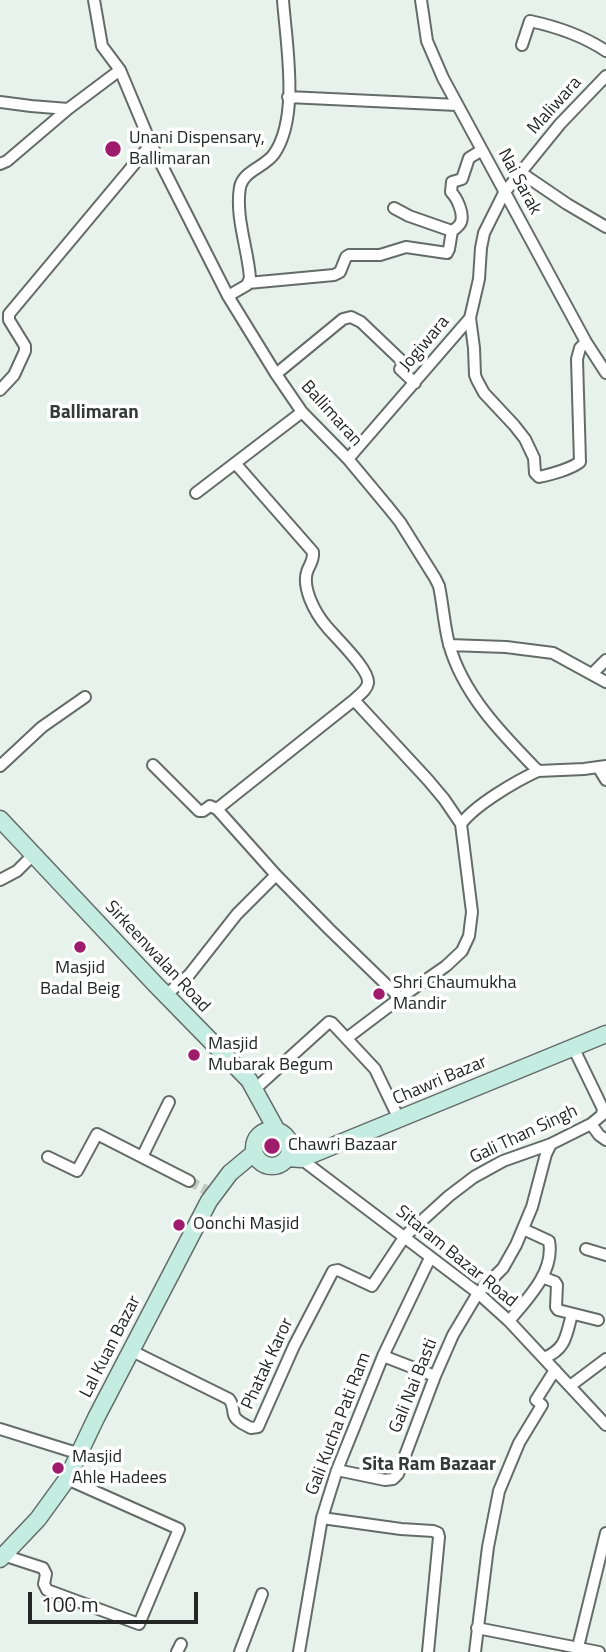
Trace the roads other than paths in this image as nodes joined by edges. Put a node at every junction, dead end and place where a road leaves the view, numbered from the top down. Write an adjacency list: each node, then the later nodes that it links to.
1 (94, 0): 6 (street, Ballimaran)
2 (282, 0): 8 (street)
3 (421, 0): 10 (street, Nai Sarak)
4 (522, 45): 5 (street)
5 (606, 51)
6 (120, 71): 11 (street); 12 (street, Ballimaran)
7 (606, 76): 15 (street, Maliwara)
8 (288, 97): 10 (street); 20 (street)
9 (0, 102): 11 (street)
10 (457, 105): 13 (street, Nai Sarak)
11 (68, 109): 14 (street)
12 (151, 144): 21 (street, Ballimaran); 27 (street)
13 (482, 150): 16 (street, Nai Sarak); 19 (street)
14 (0, 164)
15 (520, 172): 16 (street, Maliwara); 18 (street)
16 (503, 192): 22 (street, Jogiwara); 23 (street, Nai Sarak)
17 (394, 208): 19 (street)
18 (606, 227)
19 (452, 231): 20 (street)
20 (248, 283): 21 (street)
21 (228, 296): 25 (street, Ballimaran)
22 (470, 318): 23 (street); 26 (street, Jogiwara)
23 (586, 342): 24 (street, Nai Sarak)
24 (606, 373)
25 (276, 374): 26 (street); 28 (street, Ballimaran)
26 (415, 383): 29 (street, Jogiwara)
27 (0, 390)
28 (302, 412): 29 (street, Ballimaran); 30 (street)
29 (348, 459): 32 (street, Ballimaran)
30 (235, 463): 31 (street); 37 (street)
31 (196, 493)
32 (449, 645): 34 (street); 41 (street, Ballimaran)
33 (606, 660): 34 (street)
34 (593, 674): 35 (street)
35 (606, 682)
36 (85, 696): 39 (street)
37 (354, 700): 43 (street); 45 (street)
38 (153, 765): 43 (street)
39 (0, 766)
40 (602, 766): 41 (street); 42 (street)
41 (538, 771): 45 (street)
42 (606, 780)
43 (217, 808): 47 (street)
44 (0, 819): 46 (street, Sirkeenwalan Road)
45 (461, 824): 50 (street)
46 (34, 854): 48 (street); 49 (street, Sirkeenwalan Road)
47 (276, 875): 49 (street); 50 (street)
48 (0, 880)
49 (166, 995): 54 (street, Sirkeenwalan Road)
50 (400, 998): 52 (street)
51 (606, 1034): 53 (street, Chawri Bazar)
52 (347, 1038): 54 (street); 56 (street)
53 (573, 1047): 56 (street, Chawri Bazar); 57 (street, Gali Than Singh)
54 (255, 1089): 58 (street, Sirkeenwalan Road)
55 (169, 1102): 63 (street)
56 (399, 1119): 64 (street, Chawri Bazar)
57 (591, 1124): 59 (street); 60 (street, Gali Than Singh)
58 (276, 1129): 61 (street); 64 (street)
59 (606, 1140)
60 (551, 1144): 66 (street, Gali Nai Basti); 67 (street, Gali Than Singh)
61 (254, 1153): 64 (street); 76 (street, Lal Kuan Bazar)
62 (48, 1157): 63 (street)
63 (142, 1157): 65 (street)
64 (295, 1158): 67 (street, Sitaram Bazar Road)
65 (189, 1181)
66 (523, 1229): 71 (street); 72 (street, Gali Nai Basti)
67 (405, 1236): 70 (street, Sitaram Bazar Road); 76 (street, Phatak Karor)
68 (586, 1249): 69 (street)
69 (606, 1255)
70 (430, 1258): 72 (street, Sitaram Bazar Road); 77 (street, Gali Kucha Pati Ram)
71 (542, 1277): 73 (street); 75 (street)
72 (478, 1293): 75 (street, Sitaram Bazar Road); 81 (street, Gali Nai Basti)
73 (572, 1314): 74 (street); 78 (street)
74 (598, 1320)
75 (509, 1321): 78 (street, Sitaram Bazar Road)
76 (132, 1351): 85 (street, Lal Kuan Bazar)
77 (383, 1356): 81 (street); 86 (street, Gali Kucha Pati Ram)
78 (544, 1358): 80 (street, Sitaram Bazar Road)
79 (606, 1359): 82 (street)
80 (555, 1370): 82 (street, Sitaram Bazar Road); 92 (street)
81 (435, 1376): 86 (street, Gali Nai Basti)
82 (570, 1385): 83 (street, Sitaram Bazar Road)
83 (606, 1425)
84 (0, 1429): 85 (street)
85 (79, 1454): 87 (street, Lal Kuan Bazar)
86 (337, 1470): 88 (street, Gali Kucha Pati Ram)
87 (67, 1479): 90 (street, Lal Kuan Bazar); 90 (street)
88 (322, 1518): 95 (street, Gali Kucha Pati Ram); 96 (street)
89 (606, 1533): 93 (street)
90 (2, 1557)
91 (262, 1594): 94 (street)
92 (477, 1628): 93 (street); 97 (street)
93 (578, 1647): 98 (street)
94 (240, 1652)
95 (299, 1652)
96 (428, 1652)
97 (475, 1652)
98 (599, 1652)

